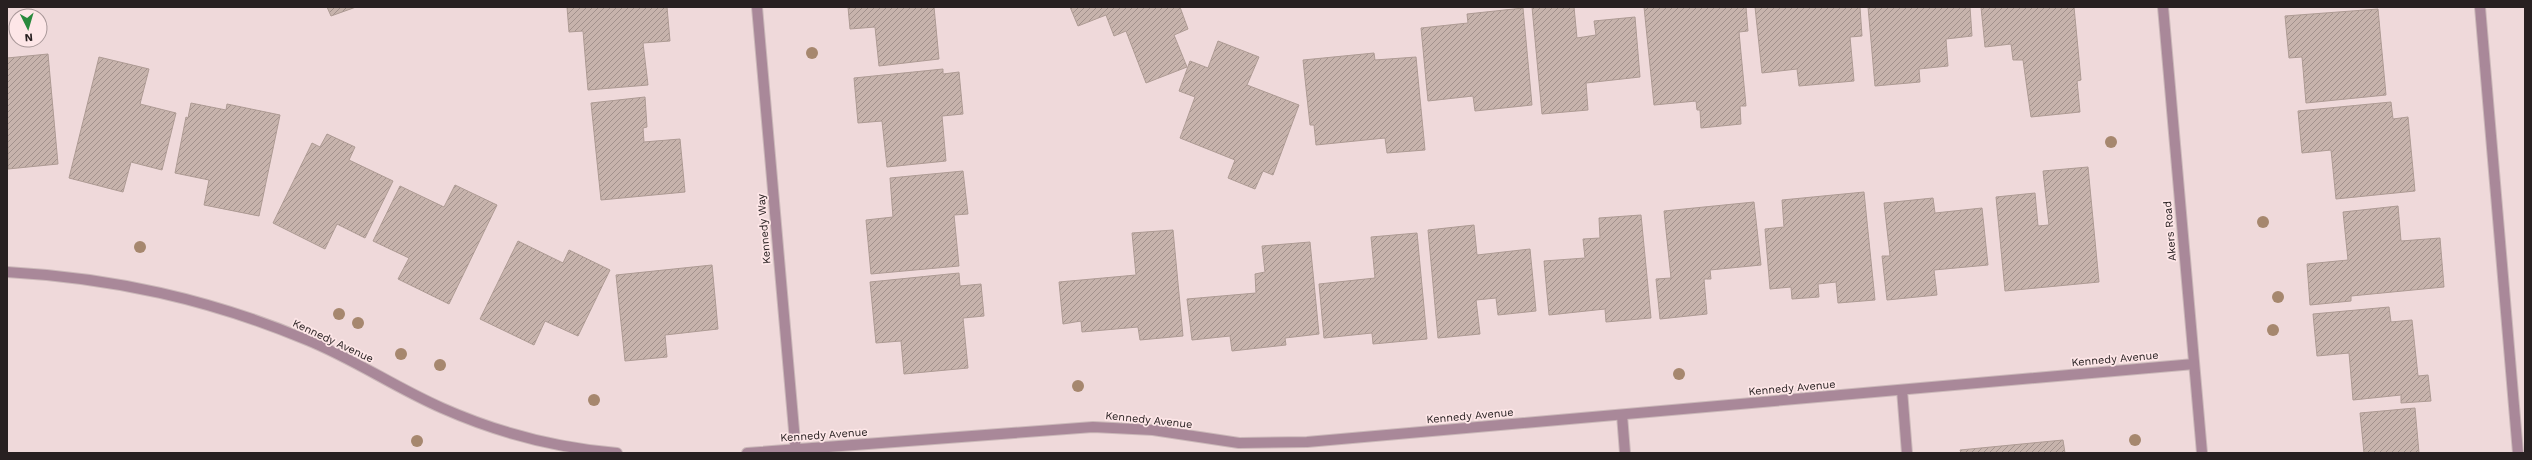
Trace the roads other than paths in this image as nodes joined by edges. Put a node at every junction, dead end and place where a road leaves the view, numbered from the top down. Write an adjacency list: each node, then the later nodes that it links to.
1 (757, 7): 8 (street, Kennedy Way)
2 (2163, 7): 5 (street, Akers Road)
3 (2480, 7): 14 (street)
4 (7, 272): 9 (street, Kennedy Avenue)
5 (2194, 364): 6 (street, Kennedy Avenue); 13 (street, Akers Road)
6 (1902, 390): 7 (street, Kennedy Avenue); 12 (street)
7 (1622, 414): 8 (street, Kennedy Avenue); 11 (street)
8 (796, 451): 10 (street, Kennedy Avenue)
9 (617, 453)
10 (747, 453)
11 (1625, 453)
12 (1907, 453)
13 (2202, 453)
14 (2518, 453)

